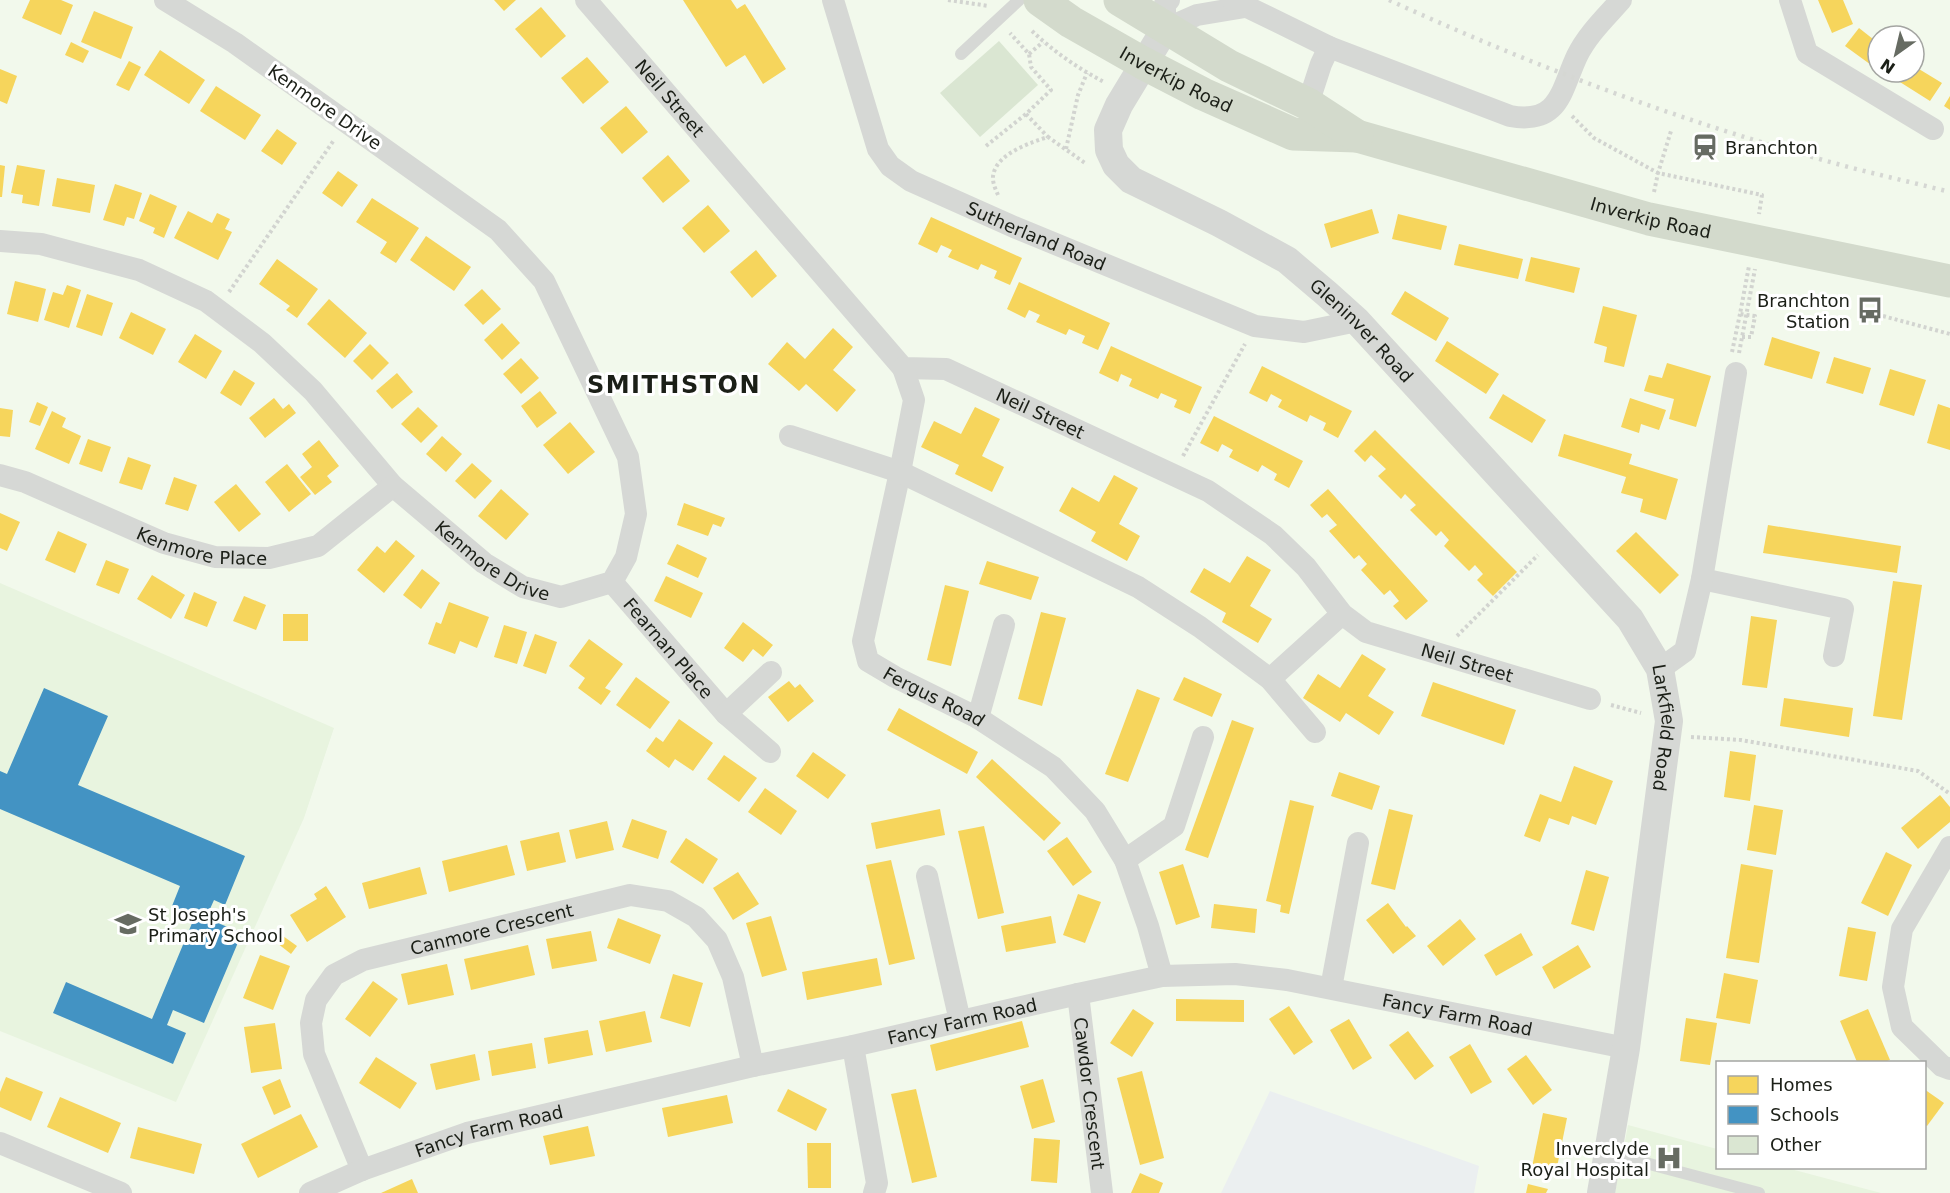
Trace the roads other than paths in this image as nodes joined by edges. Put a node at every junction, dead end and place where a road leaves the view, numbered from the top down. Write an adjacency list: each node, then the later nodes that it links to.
1 (165, 0): 27 (street, Kenmore Drive)
2 (586, 0): 21 (street, Neil Street)
3 (833, 0): 19 (street, Sutherland Road)
4 (1019, 0): 12 (lane)
5 (1040, 0): 13 (highway, Inverkip Road)
6 (1120, 0): 10 (highway, Inverkip Road)
7 (1621, 0): 11 (street)
8 (1790, 0): 15 (street)
9 (1239, 4): 10 (street); 11 (street)
10 (1167, 14): 13 (street); 14 (highway, Inverkip Road)
11 (1329, 47): 14 (street)
12 (961, 54)
13 (1143, 63): 16 (highway, Inverkip Road); 19 (street, Gleninver Road)
14 (1308, 104): 16 (highway, Inverkip Road)
15 (1934, 129)
16 (1357, 136): 18 (highway, Inverkip Road)
17 (0, 241): 25 (street, Kenmore Drive)
18 (1950, 281)
19 (1357, 321): 31 (street, Gleninver Road)
20 (1733, 364): 26 (street, Larkfield Road)
21 (903, 368): 23 (street, Fergus Road); 28 (street, Neil Street)
22 (790, 436): 23 (street)
23 (900, 472): 33 (street); 36 (street, Fergus Road)
24 (0, 475): 25 (street, Kenmore Place)
25 (393, 486): 27 (street, Kenmore Drive)
26 (1702, 579): 30 (street); 31 (street, Larkfield Road)
27 (612, 582): 35 (street, Fearnan Place)
28 (1342, 614): 33 (street); 34 (street, Neil Street)
29 (1004, 625): 36 (street)
30 (1834, 656)
31 (1660, 669): 49 (street, Larkfield Road)
32 (771, 672): 35 (street, Fearnan Place)
33 (1270, 679): 37 (street)
34 (1590, 699)
35 (726, 714): 39 (street, Fearnan Place)
36 (978, 718): 42 (street, Fergus Road)
37 (1315, 732)
38 (1203, 737): 42 (street)
39 (770, 752)
40 (1358, 843): 45 (street)
41 (1950, 847): 51 (street)
42 (1125, 860): 44 (street, Fergus Road)
43 (927, 876): 47 (street)
44 (1162, 976): 45 (street, Fancy Farm Road); 46 (street, Fancy Farm Road)
45 (1331, 988): 49 (street, Fancy Farm Road)
46 (1078, 994): 47 (street, Fancy Farm Road); 58 (street, Cawdor Crescent)
47 (960, 1021): 48 (street, Fancy Farm Road)
48 (853, 1046): 50 (street, Fancy Farm Road); 57 (street)
49 (1626, 1048): 53 (street, Larkfield Road)
50 (753, 1066): 54 (street, Fancy Farm Road); 54 (street, Canmore Crescent)
51 (1950, 1069)
52 (0, 1143): 55 (street)
53 (1608, 1153): 59 (street, Larkfield Road); 60 (lane)
54 (362, 1170): 56 (street, Fancy Farm Road)
55 (121, 1193)
56 (310, 1193)
57 (874, 1193)
58 (1102, 1193)
59 (1601, 1193)
60 (1760, 1193)

